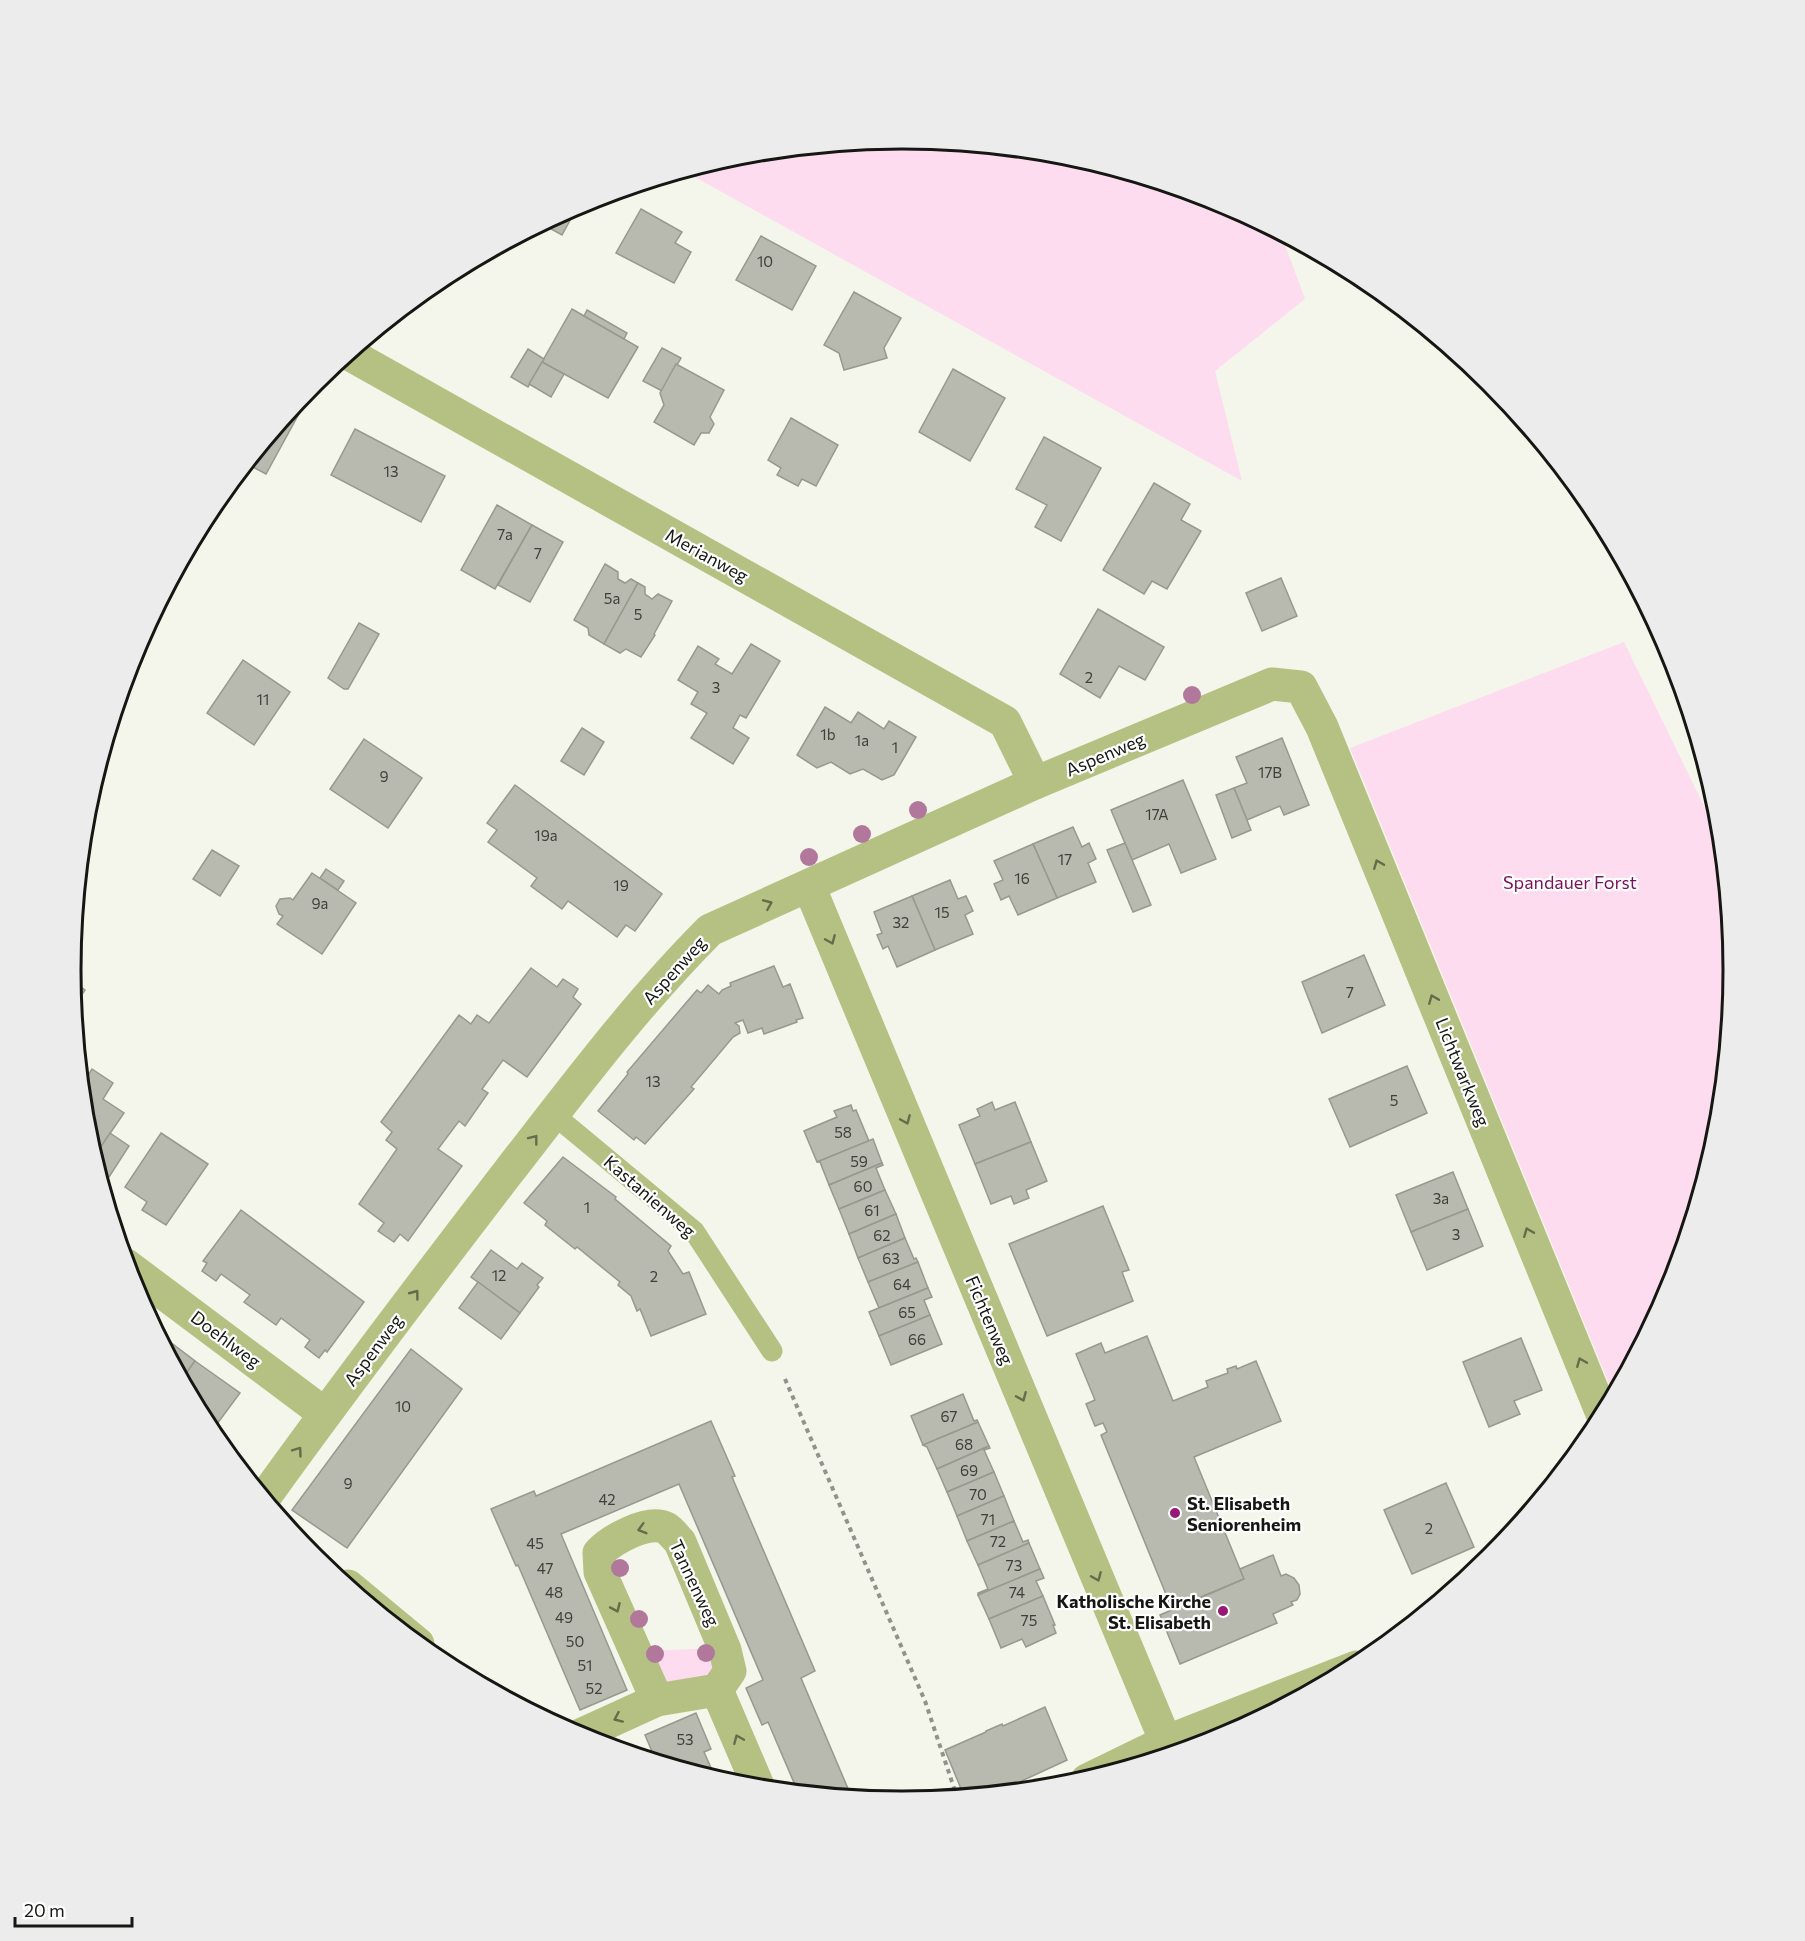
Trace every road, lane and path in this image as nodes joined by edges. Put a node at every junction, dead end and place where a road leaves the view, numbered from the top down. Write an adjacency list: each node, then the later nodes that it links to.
1 (356, 358): 3 (street, Merianweg)
2 (1322, 727): 3 (street, Aspenweg); 8 (street, Lichtwarkweg, one-way to 2)
3 (1035, 783): 4 (street, Aspenweg)
4 (809, 886): 5 (street, Aspenweg, one-way to 4); 16 (street, Fichtenweg, one-way to 16)
5 (553, 1114): 7 (lane, Kastanienweg); 9 (street, Aspenweg, one-way to 5)
6 (140, 1275): 9 (street, Doehlweg)
7 (772, 1351): 18 (path)
8 (1599, 1406)
9 (325, 1414): 10 (street, Aspenweg, one-way to 9)
10 (268, 1492)
11 (717, 1690): 12 (street); 12 (street, Tannenweg, one-way to 12); 17 (street, one-way to 11)
12 (657, 1700): 14 (street, one-way to 14)
13 (1278, 1701): 15 (street)
14 (591, 1730)
15 (1175, 1745)
16 (1168, 1748)
17 (755, 1778)
18 (955, 1790)

